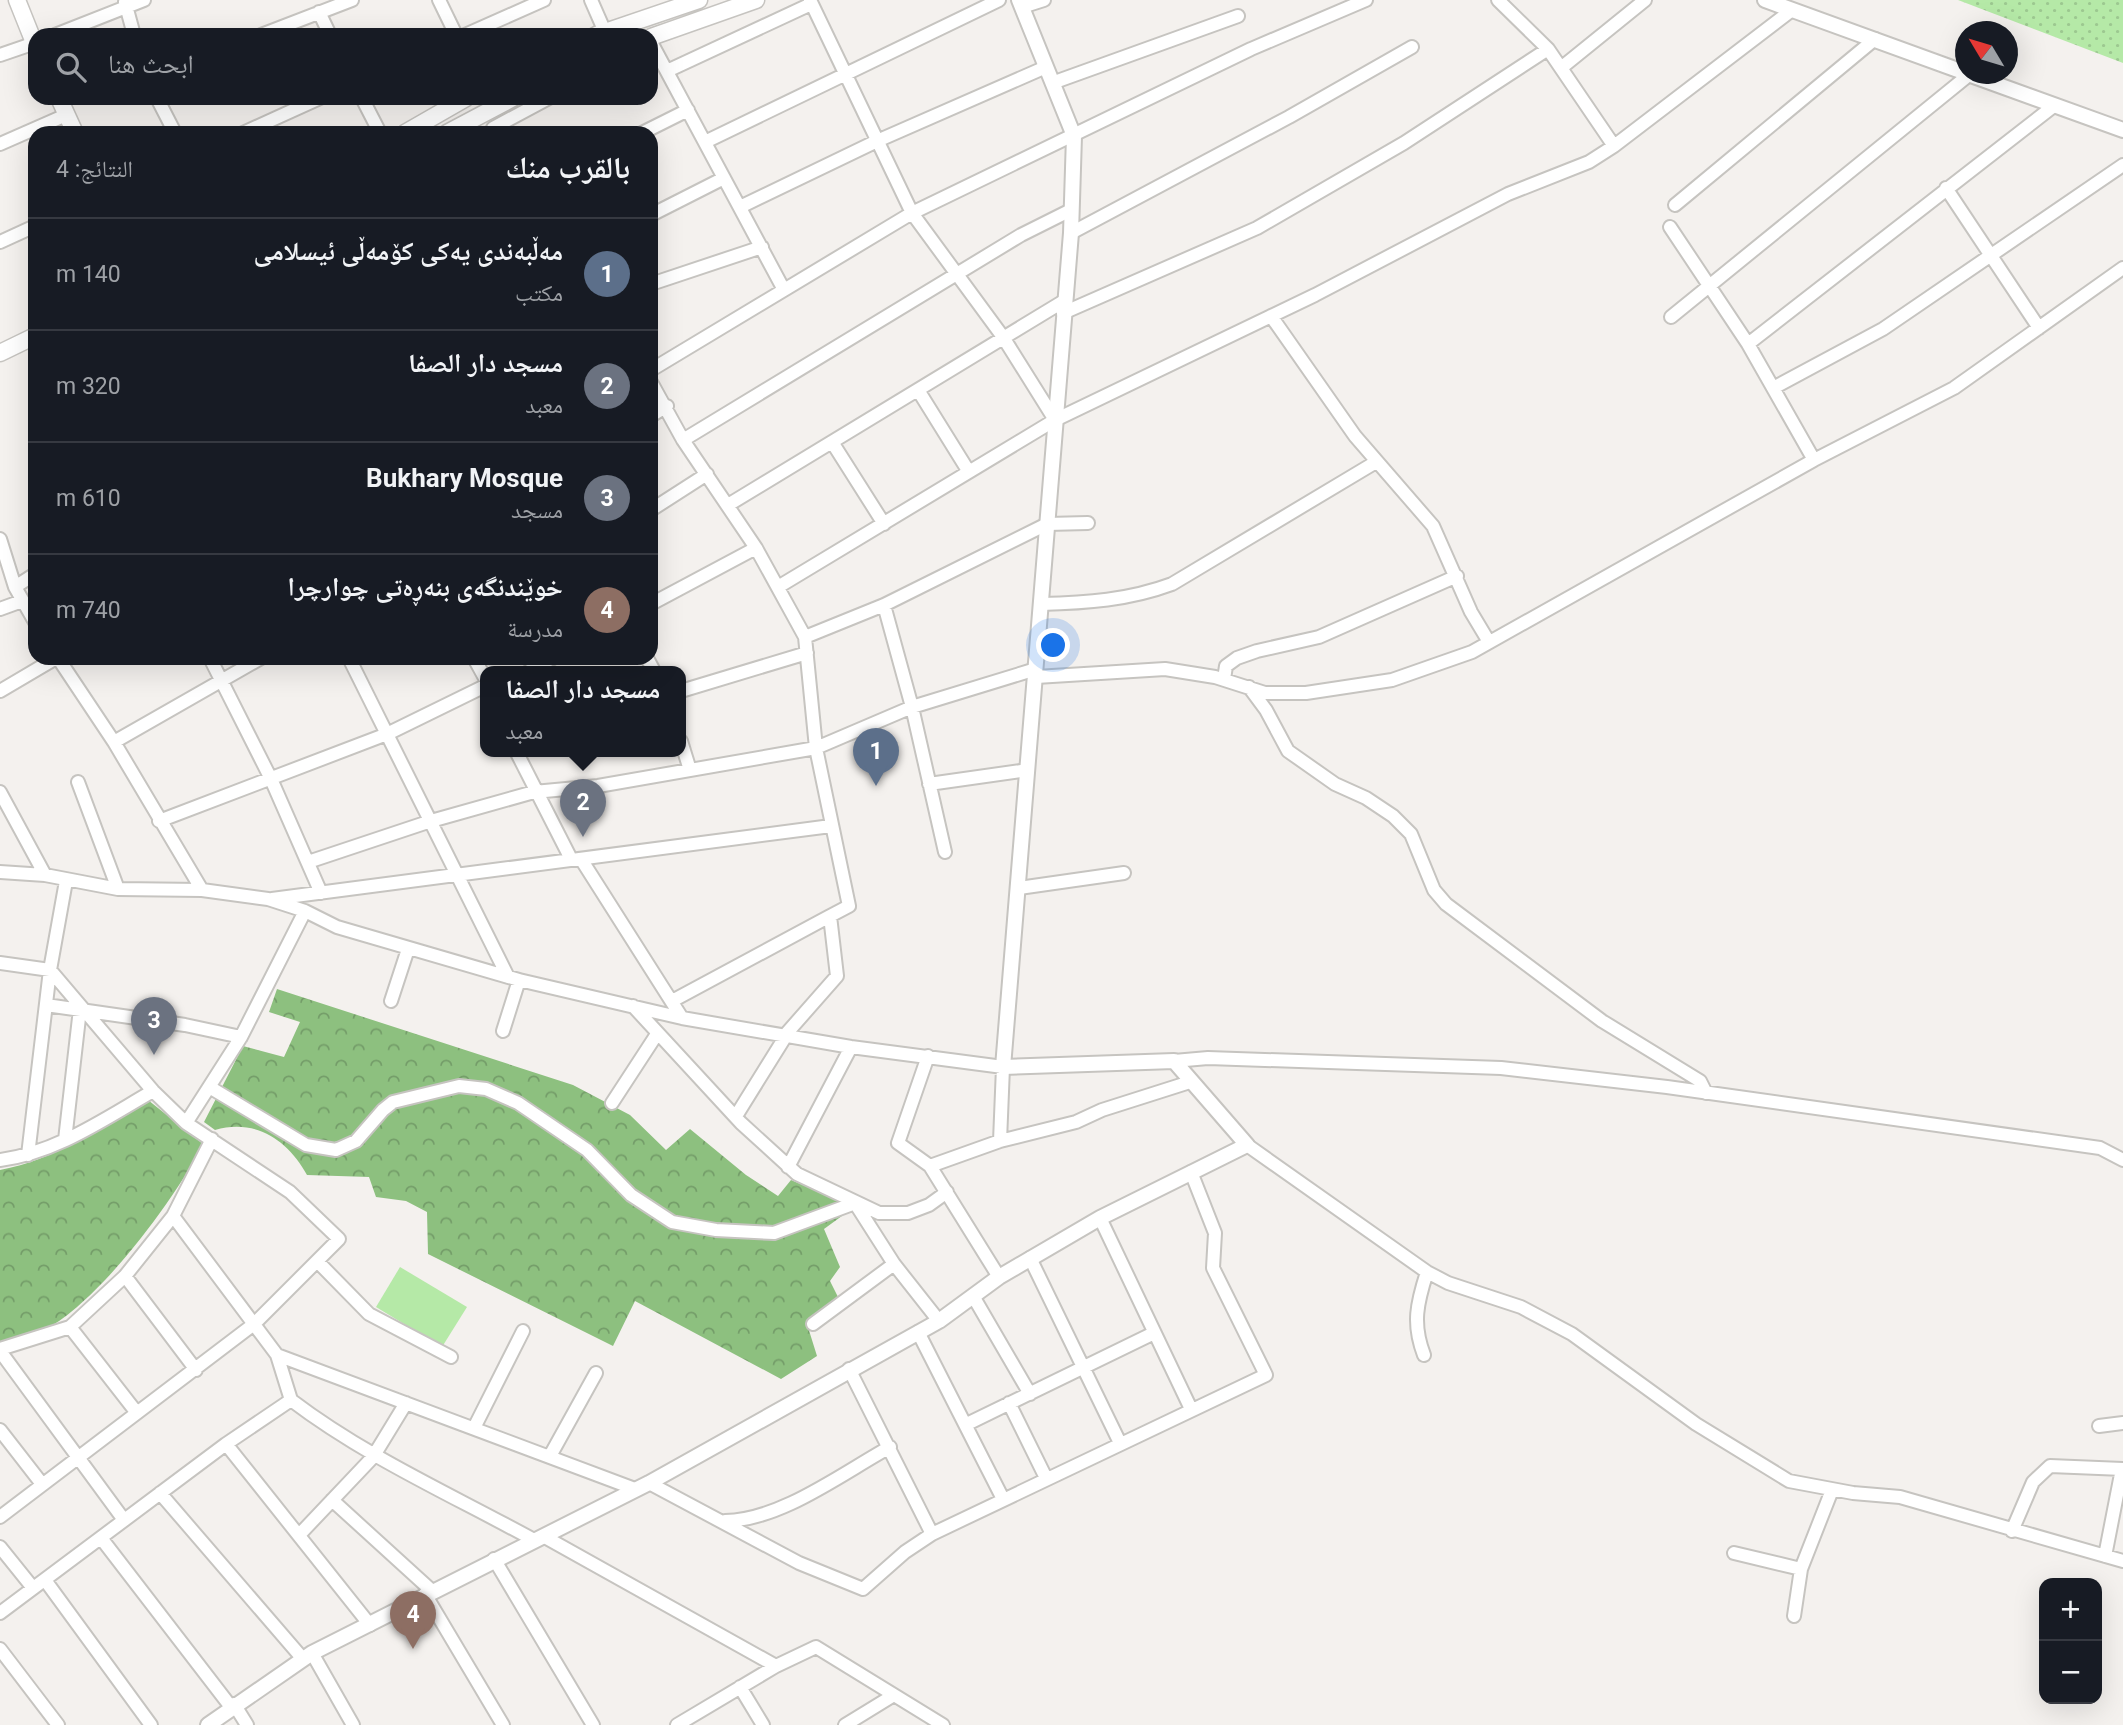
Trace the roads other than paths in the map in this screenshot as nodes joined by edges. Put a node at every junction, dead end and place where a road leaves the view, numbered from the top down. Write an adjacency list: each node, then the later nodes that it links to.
1 (17, 0): 22 (main road)
2 (144, 0): 16 (street)
3 (352, 0): 20 (street)
4 (439, 0): 27 (street)
5 (544, 0): 28 (street)
6 (591, 0): 29 (street)
7 (699, 0): 17 (main road)
8 (756, 0): 31 (main road)
9 (999, 0): 42 (street)
10 (1044, 0): 18 (street)
11 (1366, 0): 69 (street)
12 (1498, 0): 35 (street)
13 (1645, 0): 39 (street)
14 (1765, 0): 19 (street)
15 (811, 2): 41 (street); 42 (street)
16 (125, 3): 23 (street); 24 (street)
17 (682, 3): 30 (main road)
18 (1020, 4): 38 (street)
19 (1792, 10): 32 (street); 73 (street)
20 (319, 12): 25 (street); 26 (street)
21 (1238, 16): 43 (street)
22 (28, 28)
23 (70, 28)
24 (132, 28)
25 (279, 28)
26 (327, 28)
27 (453, 28)
28 (481, 28)
29 (599, 28)
30 (614, 28)
31 (658, 38)
32 (1875, 39): 40 (street); 77 (street)
33 (28, 46): 37 (street)
34 (1412, 47): 84 (street)
35 (1548, 49): 39 (street); 93 (street)
36 (658, 54): 41 (street)
37 (0, 55)
38 (1046, 67): 43 (street); 70 (street)
39 (1561, 68): 73 (street)
40 (1955, 68)
41 (667, 71): 54 (street)
42 (845, 73): 70 (street); 71 (street)
43 (1052, 83): 69 (street)
44 (1955, 84): 91 (street)
45 (1998, 84): 53 (street)
46 (61, 105): 56 (main road)
47 (161, 105): 59 (street)
48 (305, 105): 60 (street)
49 (366, 105): 61 (street)
50 (454, 105): 62 (main road)
51 (499, 105): 55 (main road)
52 (537, 105): 65 (street)
53 (2054, 105): 67 (street); 76 (street)
54 (688, 110): 66 (street); 71 (street)
55 (484, 113): 63 (main road); 64 (street)
56 (66, 115): 57 (street); 58 (main road)
57 (41, 126)
58 (72, 126)
59 (172, 126)
60 (258, 126)
61 (376, 126)
62 (417, 126)
63 (460, 126)
64 (492, 126)
65 (502, 126)
66 (656, 126)
67 (2123, 130)
68 (28, 132): 72 (street)
69 (1074, 136): 79 (street); 81 (street)
70 (877, 141): 78 (street); 81 (street)
71 (705, 142): 75 (street)
72 (0, 144)
73 (1614, 146): 94 (street)
74 (2123, 165): 87 (street)
75 (724, 178): 78 (street); 80 (street)
76 (1946, 188): 87 (street); 99 (street)
77 (1675, 205)
78 (740, 207): 86 (street)
79 (1071, 210): 84 (street); 89 (street)
80 (658, 211)
81 (912, 213): 89 (street); 92 (street)
82 (1670, 227): 91 (street)
83 (28, 229): 85 (street)
84 (1071, 233): 93 (street)
85 (0, 242)
86 (761, 247): 90 (street); 92 (street)
87 (1992, 257): 96 (street); 102 (street)
88 (2123, 268): 96 (street)
89 (956, 273): 97 (street); 108 (street)
90 (658, 282)
91 (1711, 285): 95 (street); 99 (street)
92 (785, 290): 101 (street)
93 (1064, 307): 97 (street); 107 (street)
94 (1271, 316): 107 (street); 111 (street)
95 (1671, 317)
96 (2039, 328): 110 (street)
97 (1003, 337): 103 (street); 107 (street)
98 (28, 339): 100 (main road)
99 (1748, 344): 102 (street)
100 (0, 353)
101 (658, 366)
102 (1773, 387): 110 (street)
103 (918, 390): 109 (street); 112 (street)
104 (658, 392): 105 (street)
105 (667, 406): 106 (street); 108 (street)
106 (658, 412)
107 (1055, 420): 112 (street); 118 (street)
108 (683, 440): 113 (street)
109 (832, 442): 114 (street); 117 (street)
110 (1814, 460): 132 (street)
111 (1376, 461): 121 (street); 127 (street)
112 (969, 472): 117 (street)
113 (707, 474): 114 (street); 115 (street)
114 (729, 505): 120 (street)
115 (658, 506)
116 (1088, 523): 118 (street)
117 (884, 524): 124 (street)
118 (1047, 524): 127 (street); 128 (street)
119 (0, 539): 123 (street)
120 (756, 548): 124 (street); 125 (street)
121 (1457, 576): 132 (street); 140 (street)
122 (28, 579): 123 (street)
123 (15, 587): 126 (street)
124 (779, 587): 131 (street)
125 (658, 600)
126 (22, 601): 129 (street); 130 (street)
127 (1041, 604): 139 (street)
128 (884, 605): 131 (street); 146 (street)
129 (0, 609)
130 (28, 611)
131 (805, 637): 133 (street)
132 (1489, 642): 142 (street)
133 (807, 653): 144 (street); 149 (street)
134 (45, 665): 145 (street)
135 (62, 665): 148 (street)
136 (214, 665): 141 (street)
137 (249, 665): 141 (street)
138 (352, 665): 147 (street)
139 (1036, 673): 140 (street); 146 (street); 153 (street)
140 (1224, 679): 142 (street)
141 (222, 681): 148 (street); 154 (street)
142 (1248, 687): 198 (street)
143 (480, 688): 147 (street)
144 (686, 689)
145 (0, 691)
146 (912, 707): 149 (street); 156 (street)
147 (387, 734): 154 (street); 160 (street)
148 (114, 742): 159 (street)
149 (816, 748): 152 (street); 161 (street)
150 (519, 757): 158 (street)
151 (686, 757): 152 (street)
152 (690, 770): 158 (street)
153 (1028, 770): 156 (street); 170 (street)
154 (271, 779): 159 (street); 164 (street)
155 (78, 782): 171 (street)
156 (929, 784): 162 (street)
157 (0, 792): 167 (street)
158 (534, 792): 160 (street); 163 (street)
159 (159, 821): 172 (street)
160 (431, 821): 164 (street); 168 (street)
161 (831, 826): 163 (street); 176 (street)
162 (945, 852)
163 (576, 859): 168 (street); 182 (street)
164 (308, 862): 173 (street)
165 (0, 872): 167 (street)
166 (1124, 873): 170 (street)
167 (45, 875): 169 (street)
168 (459, 876): 173 (street); 180 (street)
169 (66, 881): 171 (street); 179 (street)
170 (1019, 888): 194 (street)
171 (118, 889): 172 (street)
172 (202, 890): 174 (street)
173 (321, 893): 174 (street)
174 (268, 899): 175 (street)
175 (304, 911): 177 (street); 190 (street)
176 (830, 916): 182 (street); 189 (street)
177 (408, 949): 180 (street); 181 (street)
178 (0, 963): 179 (street)
179 (50, 970): 183 (street); 185 (street)
180 (513, 979): 184 (street); 187 (street)
181 (391, 1001)
182 (672, 1001): 186 (street)
183 (46, 1005): 185 (street); 206 (street)
184 (633, 1006): 186 (street); 188 (street)
185 (80, 1009): 190 (street); 197 (street); 203 (street)
186 (682, 1018): 189 (street)
187 (503, 1031)
188 (657, 1034): 199 (street); 200 (street)
189 (786, 1034): 191 (street); 200 (street)
190 (241, 1037): 196 (street)
191 (851, 1047): 192 (street); 210 (street)
192 (928, 1056): 194 (street); 209 (street)
193 (1174, 1061): 194 (street); 195 (street); 198 (street)
194 (1003, 1067): 204 (street)
195 (1190, 1082): 204 (street); 205 (street)
196 (211, 1088): 201 (street); 213 (street)
197 (153, 1091): 201 (street); 203 (street)
198 (1706, 1093): 208 (street)
199 (612, 1102)
200 (736, 1116): 210 (street)
201 (186, 1124): 202 (street)
202 (212, 1139): 214 (street); 217 (street)
203 (65, 1140): 206 (street)
204 (1000, 1141): 209 (street)
205 (1247, 1145): 211 (street); 219 (street)
206 (28, 1155): 207 (street)
207 (0, 1160)
208 (2123, 1160)
209 (930, 1166): 212 (street)
210 (788, 1167): 213 (street)
211 (1191, 1172): 215 (street); 242 (street)
212 (947, 1192): 213 (street); 221 (street)
213 (855, 1203): 218 (street)
214 (173, 1216): 220 (street); 224 (street)
215 (1100, 1218): 216 (street); 229 (street)
216 (1030, 1258): 221 (street); 234 (street)
217 (318, 1262): 224 (street); 233 (street)
218 (894, 1264): 223 (street); 225 (street)
219 (1427, 1272): 232 (street); 259 (street)
220 (125, 1276): 226 (street); 236 (street)
221 (999, 1277): 222 (street)
222 (973, 1296): 223 (street); 238 (street)
223 (939, 1321): 228 (street)
224 (254, 1324): 231 (street); 236 (street)
225 (813, 1324)
226 (70, 1327): 230 (street); 243 (street)
227 (523, 1331): 247 (street)
228 (918, 1332): 235 (street); 245 (street)
229 (1154, 1332): 234 (street); 242 (street)
230 (0, 1350): 254 (street)
231 (277, 1355): 239 (street); 240 (street)
232 (1424, 1355)
233 (451, 1357)
234 (1083, 1367): 238 (street); 249 (street)
235 (849, 1369): 251 (street); 258 (street)
236 (196, 1370): 243 (street)
237 (596, 1373): 252 (street)
238 (1030, 1394): 241 (street)
239 (290, 1400): 250 (street); 253 (street)
240 (406, 1403): 247 (street); 253 (street)
241 (1009, 1403): 245 (street); 256 (street)
242 (1191, 1409): 249 (street)
243 (137, 1413): 254 (street)
244 (2123, 1423): 246 (street)
245 (967, 1424): 261 (street)
246 (2099, 1426)
247 (474, 1428): 252 (street)
248 (0, 1430): 257 (street)
249 (1120, 1443): 256 (street)
250 (226, 1444): 260 (street); 268 (street)
251 (890, 1447): 266 (street); 269 (street)
252 (550, 1456): 258 (street)
253 (373, 1457): 262 (street); 271 (street)
254 (76, 1458): 257 (street); 265 (street)
255 (2122, 1469): 263 (street); 267 (street)
256 (1046, 1478): 261 (street)
257 (42, 1484): 264 (street)
258 (642, 1486): 266 (street); 271 (street)
259 (1832, 1490): 267 (street); 277 (street)
260 (160, 1493): 265 (street); 284 (street)
261 (1003, 1499): 269 (street)
262 (332, 1500): 268 (street); 280 (street)
263 (2119, 1510): 274 (street)
264 (0, 1517)
265 (124, 1520): 270 (street)
266 (721, 1521): 269 (street)
267 (2012, 1531): 274 (street)
268 (300, 1534): 283 (street)
269 (932, 1534)
270 (100, 1538): 278 (street); 289 (street)
271 (539, 1538): 275 (street); 286 (street)
272 (0, 1547): 279 (street)
273 (1734, 1553): 277 (street)
274 (2105, 1556): 276 (street)
275 (494, 1559): 280 (street); 296 (street)
276 (2123, 1560)
277 (1801, 1569): 282 (street)
278 (45, 1580): 279 (street); 291 (street)
279 (33, 1588): 281 (street)
280 (428, 1593): 283 (street); 295 (street)
281 (0, 1613)
282 (1794, 1616)
283 (370, 1625): 284 (street)
284 (307, 1656): 289 (street); 294 (street)
285 (2, 1658): 290 (street)
286 (776, 1666): 287 (street); 288 (street)
287 (740, 1687): 297 (street); 298 (street)
288 (894, 1695): 299 (street); 300 (street)
289 (233, 1706): 292 (street); 293 (street)
290 (52, 1723)
291 (151, 1725)
292 (208, 1725)
293 (247, 1725)
294 (352, 1725)
295 (503, 1725)
296 (593, 1725)
297 (677, 1725)
298 (763, 1725)
299 (845, 1725)
300 (943, 1725)

